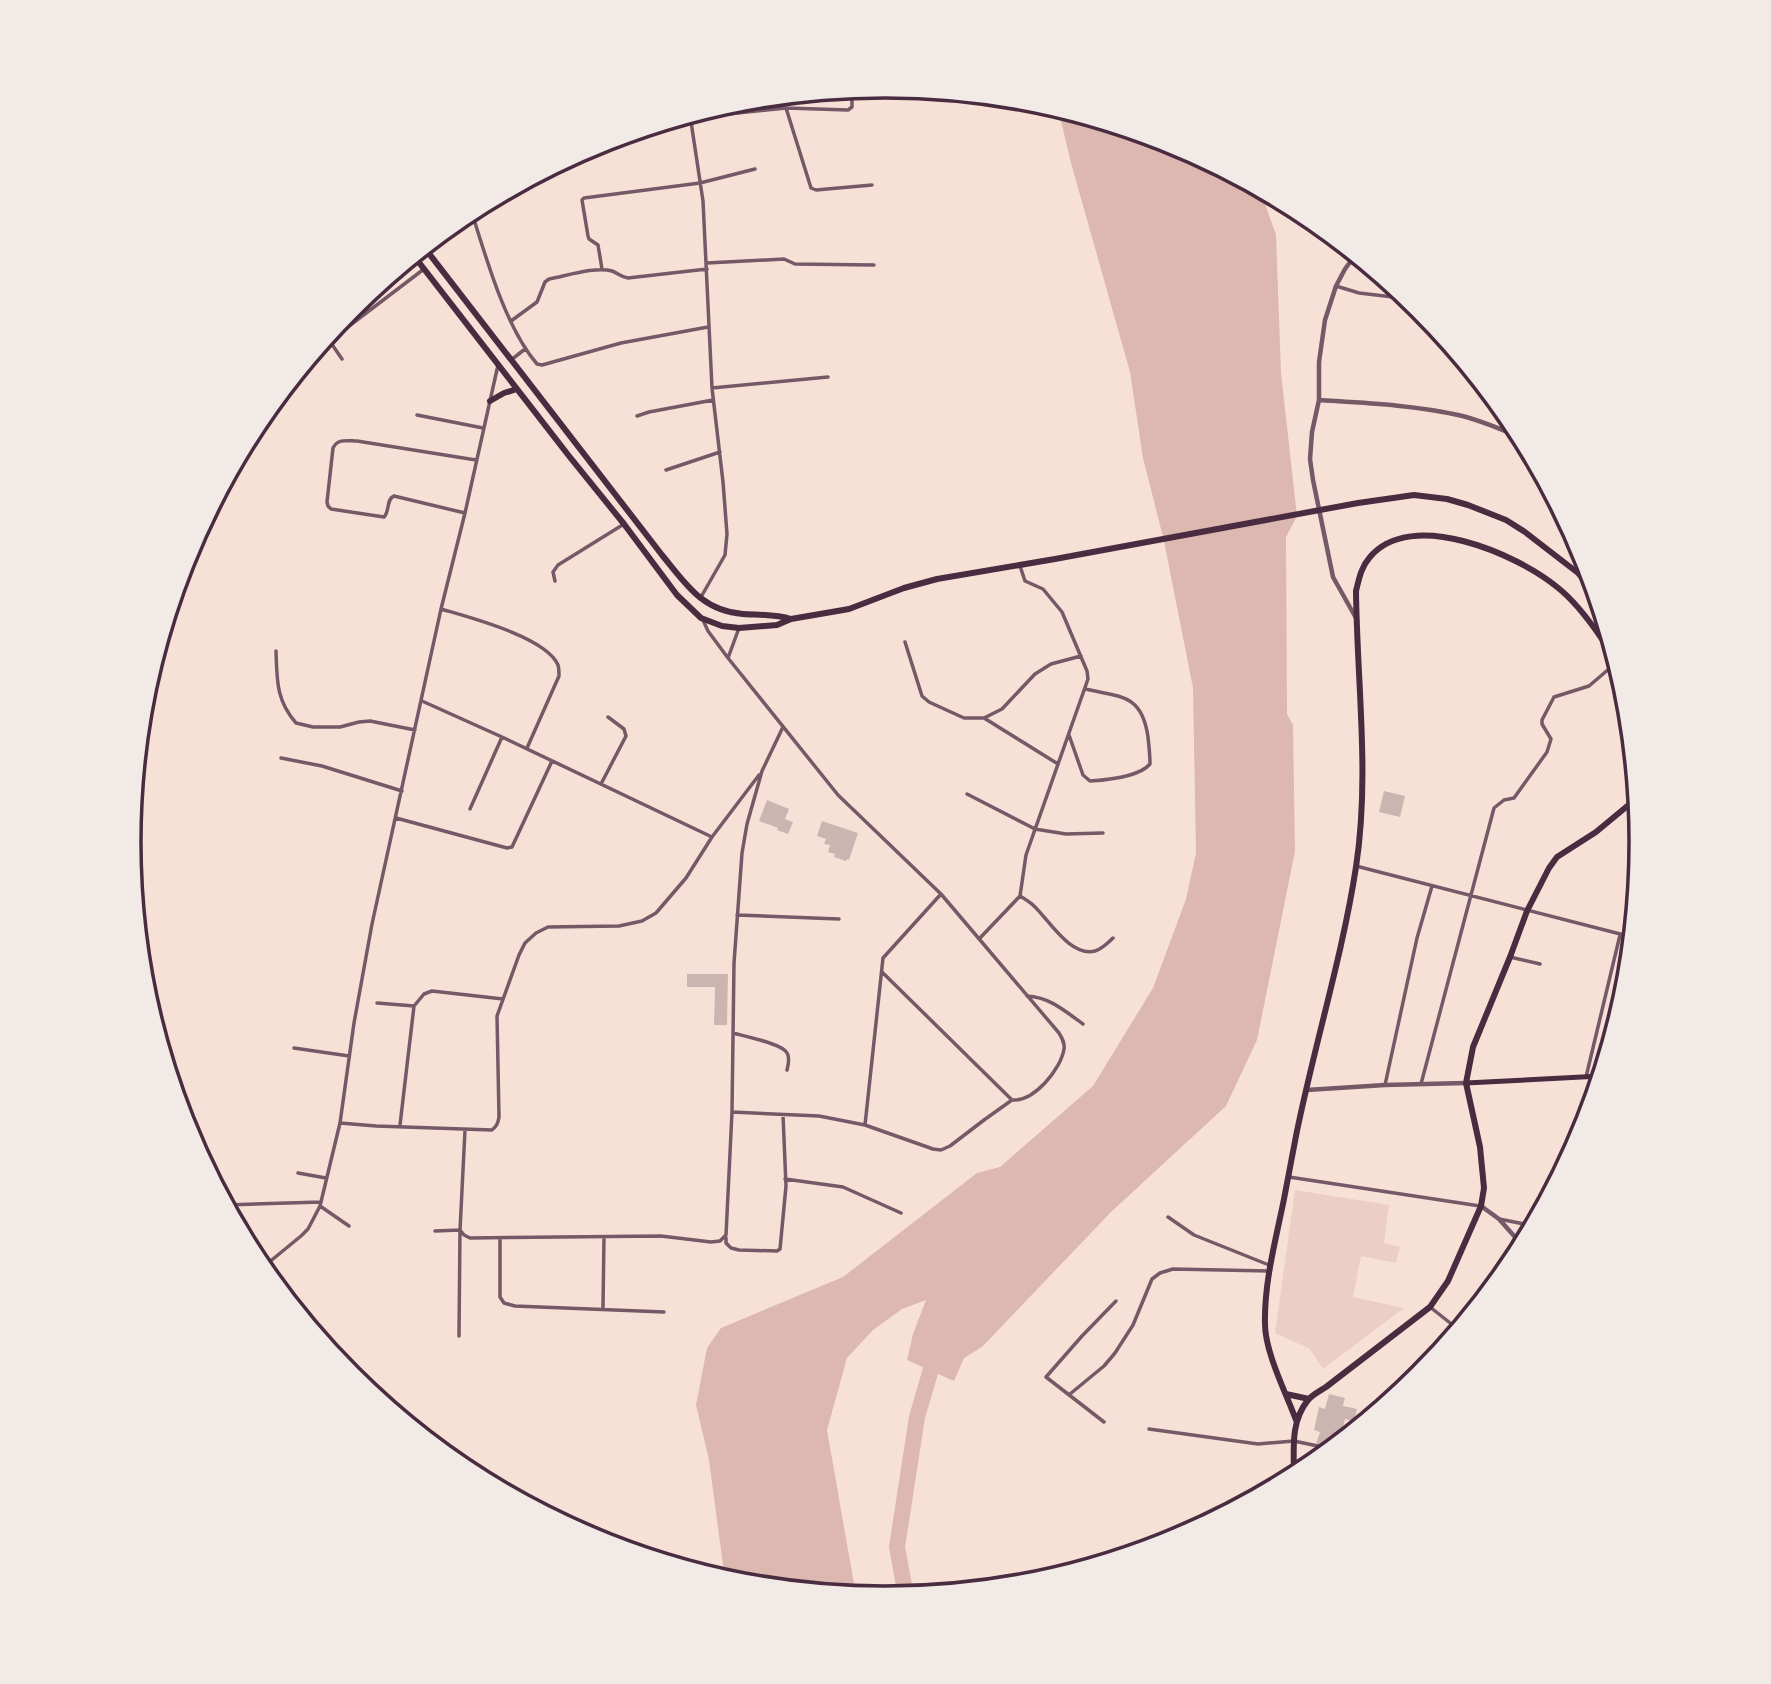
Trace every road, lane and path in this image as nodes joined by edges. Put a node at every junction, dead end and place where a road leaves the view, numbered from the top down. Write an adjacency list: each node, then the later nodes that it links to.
1 (852, 99): 2 (street)
2 (786, 108): 3 (street); 7 (street)
3 (742, 112)
4 (691, 124): 6 (street)
5 (755, 169): 6 (street)
6 (700, 183): 12 (street); 16 (street)
7 (872, 185)
8 (475, 221): 19 (street)
9 (430, 255): 25 (highway)
10 (1350, 262): 17 (street)
11 (419, 263): 14 (highway)
12 (707, 264): 13 (street); 15 (street)
13 (874, 265)
14 (424, 269): 20 (street); 26 (highway)
15 (707, 269): 16 (street); 21 (street)
16 (602, 270): 19 (street)
17 (1336, 286): 18 (street); 31 (street)
18 (1391, 297)
19 (511, 321): 23 (street)
20 (351, 325)
21 (709, 327): 23 (street); 28 (street)
22 (332, 345): 24 (street)
23 (524, 349): 25 (street)
24 (342, 359)
25 (511, 359): 38 (highway)
26 (498, 363): 29 (highway); 32 (street)
27 (828, 377): 28 (street)
28 (712, 388): 30 (street)
29 (517, 389): 32 (highway); 40 (highway)
30 (714, 400): 34 (street); 39 (street)
31 (1319, 400): 36 (street); 51 (street)
32 (490, 401): 35 (street)
33 (417, 415): 35 (street)
34 (637, 416)
35 (483, 428): 41 (street)
36 (1501, 429): 37 (street)
37 (1505, 431)
38 (580, 449): 40 (highway); 48 (highway)
39 (720, 452): 42 (street); 48 (street)
40 (569, 456): 44 (highway)
41 (476, 460): 43 (street); 43 (street)
42 (666, 470)
43 (465, 513): 49 (street)
44 (624, 524): 47 (street); 50 (highway)
45 (1019, 564): 46 (highway); 52 (highway); 57 (street)
46 (1580, 575)
47 (555, 582)
48 (700, 598): 52 (highway)
49 (441, 609): 61 (street); 68 (street)
50 (701, 618): 53 (highway); 58 (street)
51 (1356, 618): 54 (highway); 82 (highway)
52 (791, 620): 53 (highway)
53 (739, 628): 58 (street)
54 (1600, 637)
55 (905, 642): 63 (street)
56 (276, 651): 65 (street)
57 (1081, 656): 60 (street); 63 (street)
58 (728, 658): 64 (street)
59 (1609, 670): 85 (street)
60 (1085, 689): 66 (street); 66 (street)
61 (422, 701): 65 (street); 67 (street)
62 (608, 717): 73 (street)
63 (984, 718): 71 (street)
64 (783, 727): 72 (street); 84 (street)
65 (415, 730): 74 (street)
66 (1068, 734): 71 (street)
67 (502, 737): 68 (street); 77 (street)
68 (527, 749): 70 (street)
69 (281, 758): 74 (street)
70 (552, 761): 73 (street); 78 (street)
71 (1058, 764): 79 (street)
72 (762, 771): 81 (street); 88 (street)
73 (601, 784): 81 (street)
74 (402, 790): 78 (street)
75 (967, 794): 79 (street)
76 (1628, 805): 87 (highway)
77 (470, 809)
78 (396, 818): 104 (street)
79 (1035, 829): 80 (street); 86 (street)
80 (1103, 833)
81 (712, 837): 98 (street)
82 (1356, 866): 83 (street); 111 (highway)
83 (1432, 886): 85 (street); 110 (street)
84 (942, 894): 93 (street); 96 (street)
85 (1472, 895): 87 (street); 109 (street)
86 (1020, 896): 92 (street); 93 (street)
87 (1527, 911): 90 (street); 94 (highway)
88 (737, 915): 89 (street); 102 (street)
89 (839, 919)
90 (1620, 935): 91 (street); 106 (street)
91 (1623, 936)
92 (1113, 938)
93 (979, 939): 97 (street)
94 (1510, 957): 95 (street); 108 (highway)
95 (1540, 964)
96 (881, 972): 112 (street); 116 (street)
97 (1027, 996): 101 (street); 112 (street)
98 (503, 999): 100 (street); 118 (street)
99 (377, 1003): 100 (street)
100 (414, 1006): 117 (street)
101 (1083, 1024)
102 (733, 1033): 105 (street); 113 (street)
103 (294, 1048): 104 (street)
104 (349, 1056): 115 (street)
105 (787, 1070)
106 (1586, 1077): 107 (main road); 108 (main road)
107 (1591, 1077)
108 (1466, 1083): 109 (street); 125 (highway)
109 (1421, 1084): 110 (street)
110 (1385, 1085): 111 (street)
111 (1307, 1090): 120 (highway)
112 (1012, 1100): 116 (street)
113 (732, 1112): 114 (street); 133 (street)
114 (783, 1115): 116 (street); 122 (street)
115 (340, 1123): 117 (street); 121 (street)
116 (865, 1125)
117 (400, 1126): 118 (street)
118 (465, 1130): 131 (street)
119 (298, 1173): 121 (street)
120 (1289, 1177): 125 (street); 138 (highway)
121 (326, 1178): 123 (street)
122 (785, 1179): 126 (street); 133 (street)
123 (321, 1204): 124 (street); 130 (street); 137 (street)
124 (236, 1205)
125 (1481, 1206): 128 (street); 140 (highway)
126 (901, 1213)
127 (1168, 1217): 138 (street)
128 (1499, 1219): 129 (street); 135 (street)
129 (1524, 1224)
130 (349, 1226)
131 (460, 1230): 132 (street); 136 (street); 144 (street)
132 (435, 1231)
133 (726, 1235): 134 (street)
134 (604, 1237): 136 (street); 141 (street)
135 (1515, 1237)
136 (500, 1238): 141 (street)
137 (271, 1261)
138 (1270, 1268): 145 (street); 146 (highway)
139 (1116, 1301): 145 (street)
140 (1430, 1307): 143 (street); 147 (highway)
141 (603, 1309): 142 (street)
142 (664, 1312)
143 (1452, 1324)
144 (459, 1336)
145 (1070, 1394): 149 (street)
146 (1286, 1394): 147 (highway); 148 (highway)
147 (1309, 1399): 148 (highway)
148 (1296, 1420): 151 (highway)
149 (1104, 1422)
150 (1149, 1429): 151 (street)
151 (1294, 1441): 152 (street); 153 (highway)
152 (1319, 1446)
153 (1294, 1464)

